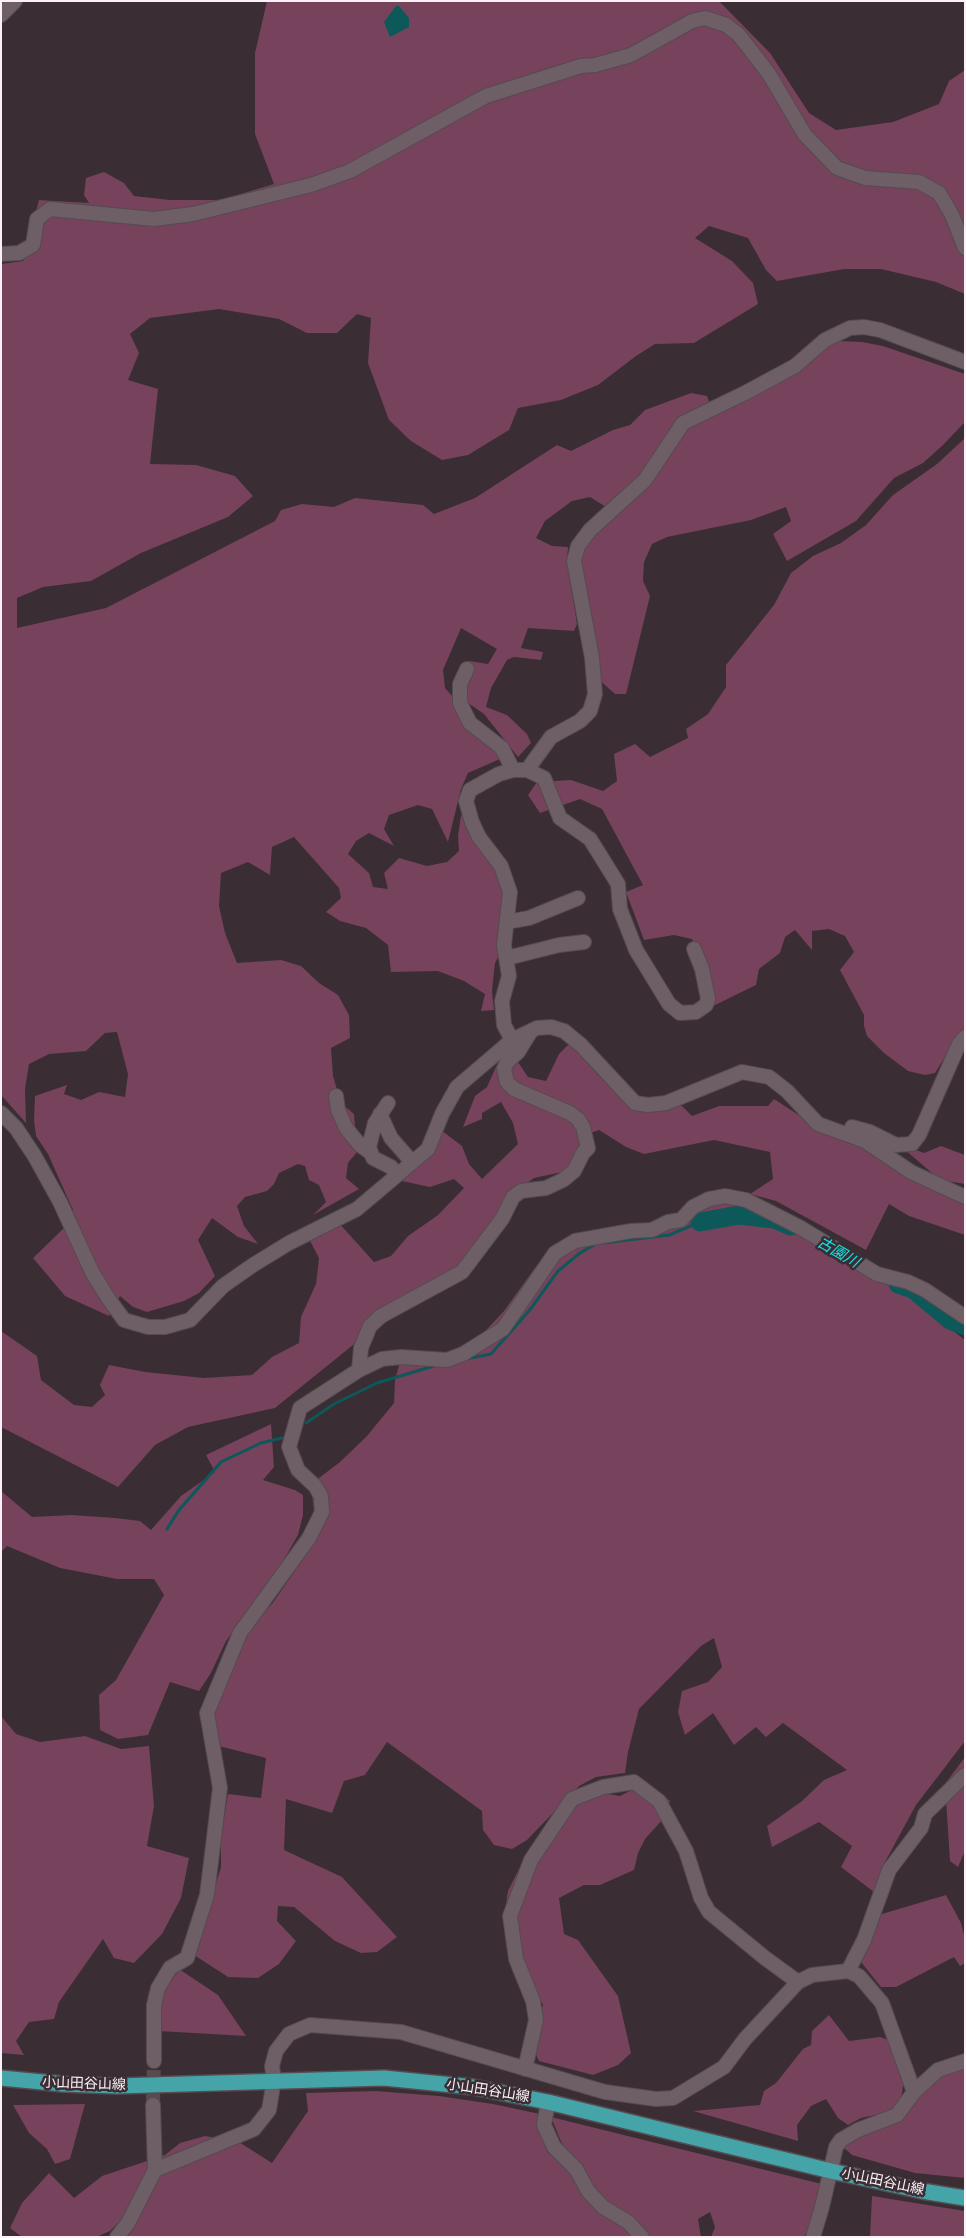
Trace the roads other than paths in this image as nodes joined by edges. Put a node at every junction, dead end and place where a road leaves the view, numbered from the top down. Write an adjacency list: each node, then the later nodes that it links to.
1 (15, 1): 2 (street)
2 (1, 15)
3 (965, 248): 4 (street)
4 (1, 254)
5 (965, 362): 8 (street)
6 (466, 669): 7 (street)
7 (513, 770): 8 (street); 10 (street)
8 (527, 770): 12 (street)
9 (578, 898): 10 (street)
10 (507, 922): 13 (street)
11 (584, 942): 13 (street)
12 (694, 949)
13 (507, 958): 16 (street)
14 (531, 1031): 16 (street); 19 (street); 25 (street)
15 (965, 1038): 19 (street)
16 (512, 1040): 21 (street)
17 (336, 1096): 20 (street)
18 (1, 1113): 22 (street)
19 (840, 1133): 23 (street)
20 (371, 1153): 21 (street); 22 (street)
21 (412, 1162): 22 (street)
22 (397, 1175)
23 (960, 1194)
24 (965, 1317): 25 (street)
25 (359, 1370): 29 (street)
26 (965, 1775): 27 (street)
27 (848, 1971): 28 (street); 34 (street)
28 (798, 1982): 31 (street); 31 (street)
29 (154, 2061)
30 (965, 2061): 34 (street)
31 (525, 2069): 33 (street)
32 (1, 2078): 33 (main road, 小山田谷山線)
33 (274, 2080): 35 (main road, 小山田谷山線); 37 (street)
34 (914, 2092): 38 (street)
35 (548, 2102): 38 (main road, 小山田谷山線); 41 (street)
36 (153, 2105): 37 (street)
37 (155, 2170): 40 (street)
38 (831, 2171): 39 (main road, 小山田谷山線); 42 (street)
39 (965, 2198)
40 (117, 2237)
41 (642, 2237)
42 (813, 2237)

